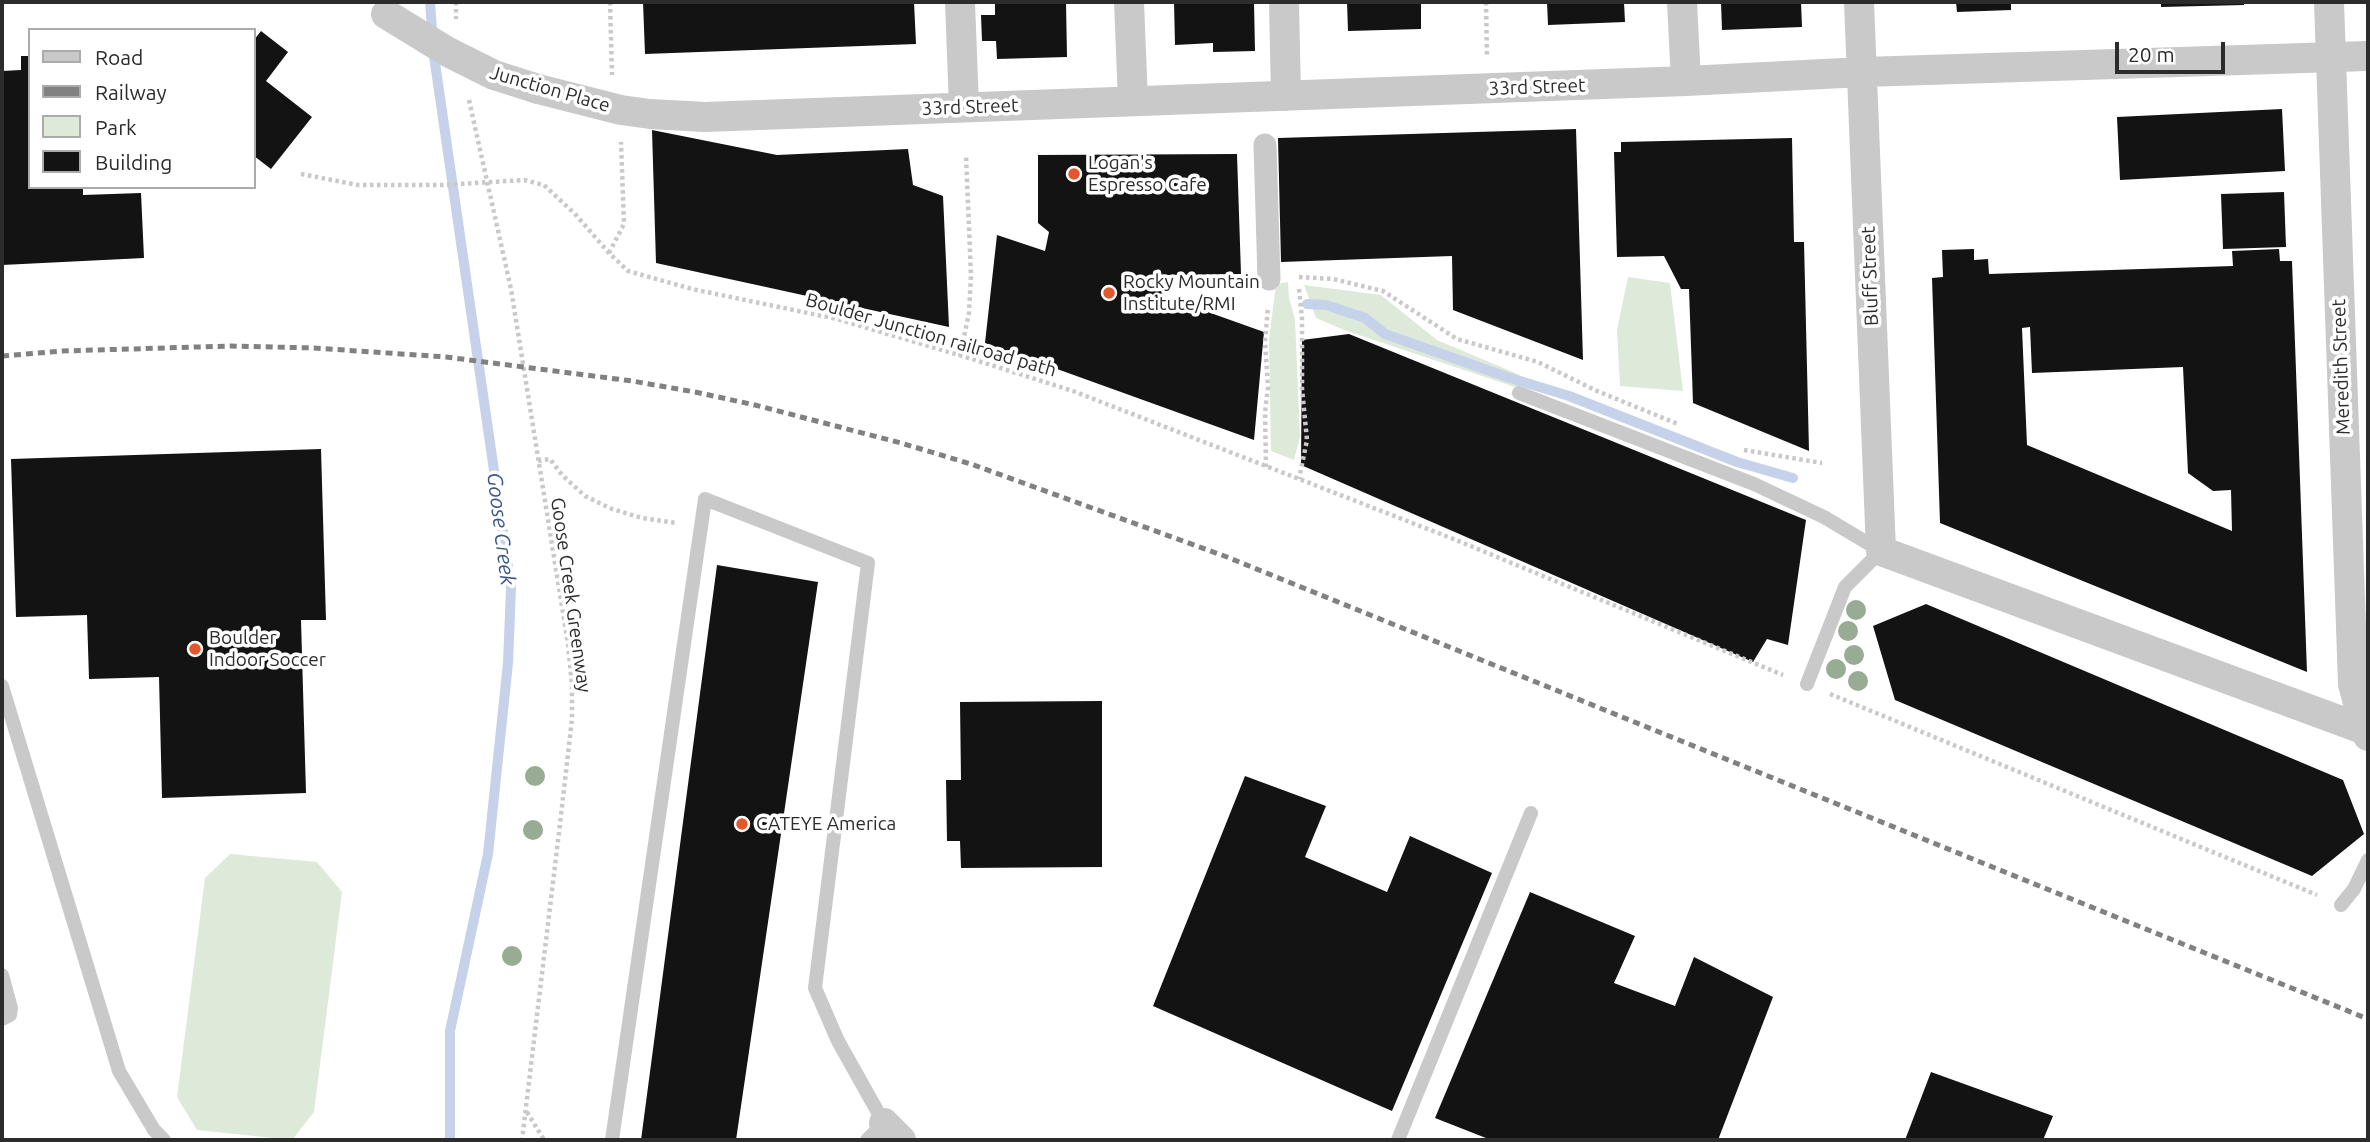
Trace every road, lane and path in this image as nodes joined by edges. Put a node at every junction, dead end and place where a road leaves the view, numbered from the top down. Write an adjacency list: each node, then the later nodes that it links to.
1 (456, 2): 11 (path)
2 (610, 2): 21 (path)
3 (960, 2): 20 (street)
4 (1129, 2): 19 (street)
5 (1284, 2): 18 (street)
6 (1486, 2): 16 (path)
7 (1682, 2): 15 (street)
8 (1859, 2): 14 (street, Bluff Street)
9 (2329, 2): 13 (street, Meredith Street)
10 (379, 8): 21 (street, Junction Place, bridge)
11 (456, 27)
12 (2368, 56): 13 (street, 33rd Street)
13 (2330, 57): 14 (street, 33rd Street); 42 (street, Meredith Street)
14 (1863, 72): 15 (street, 33rd Street); 39 (street, Bluff Street)
15 (1686, 81): 16 (street, 33rd Street)
16 (1488, 89): 18 (street, 33rd Street)
17 (468, 92): 27 (path, Goose Creek Greenway)
18 (1286, 96): 19 (street, 33rd Street)
19 (1133, 101): 20 (street, 33rd Street)
20 (964, 107): 22 (street, 33rd Street)
21 (621, 110): 22 (street, Junction Place)
22 (705, 117)
23 (1265, 145): 30 (street)
24 (621, 146): 28 (path)
25 (966, 156): 31 (path)
26 (301, 174): 27 (path)
27 (488, 182): 28 (path, Boulder Junction railroad path); 35 (path, Goose Creek Greenway)
28 (609, 254): 31 (path, Boulder Junction railroad path)
29 (1297, 277): 30 (path); 33 (path); 37 (path)
30 (1269, 279): 31 (path, Boulder Junction railroad path)
31 (960, 356)
32 (1519, 393): 39 (lane)
33 (1685, 427)
34 (1733, 447): 36 (path)
35 (538, 461): 38 (path); 48 (path, Goose Creek Greenway)
36 (1822, 463)
37 (1299, 479)
38 (701, 526): 49 (lane); 53 (lane)
39 (1881, 551): 40 (lane); 42 (street)
40 (1807, 684)
41 (2, 687): 50 (lane)
42 (2366, 733)
43 (1531, 813): 54 (lane)
44 (2368, 860): 45 (lane)
45 (2341, 905)
46 (2, 975): 47 (lane)
47 (2, 1019)
48 (526, 1111): 51 (path, Goose Creek Greenway); 52 (path)
49 (884, 1135)
50 (164, 1140)
51 (522, 1140)
52 (544, 1140)
53 (612, 1140)
54 (1398, 1140)

